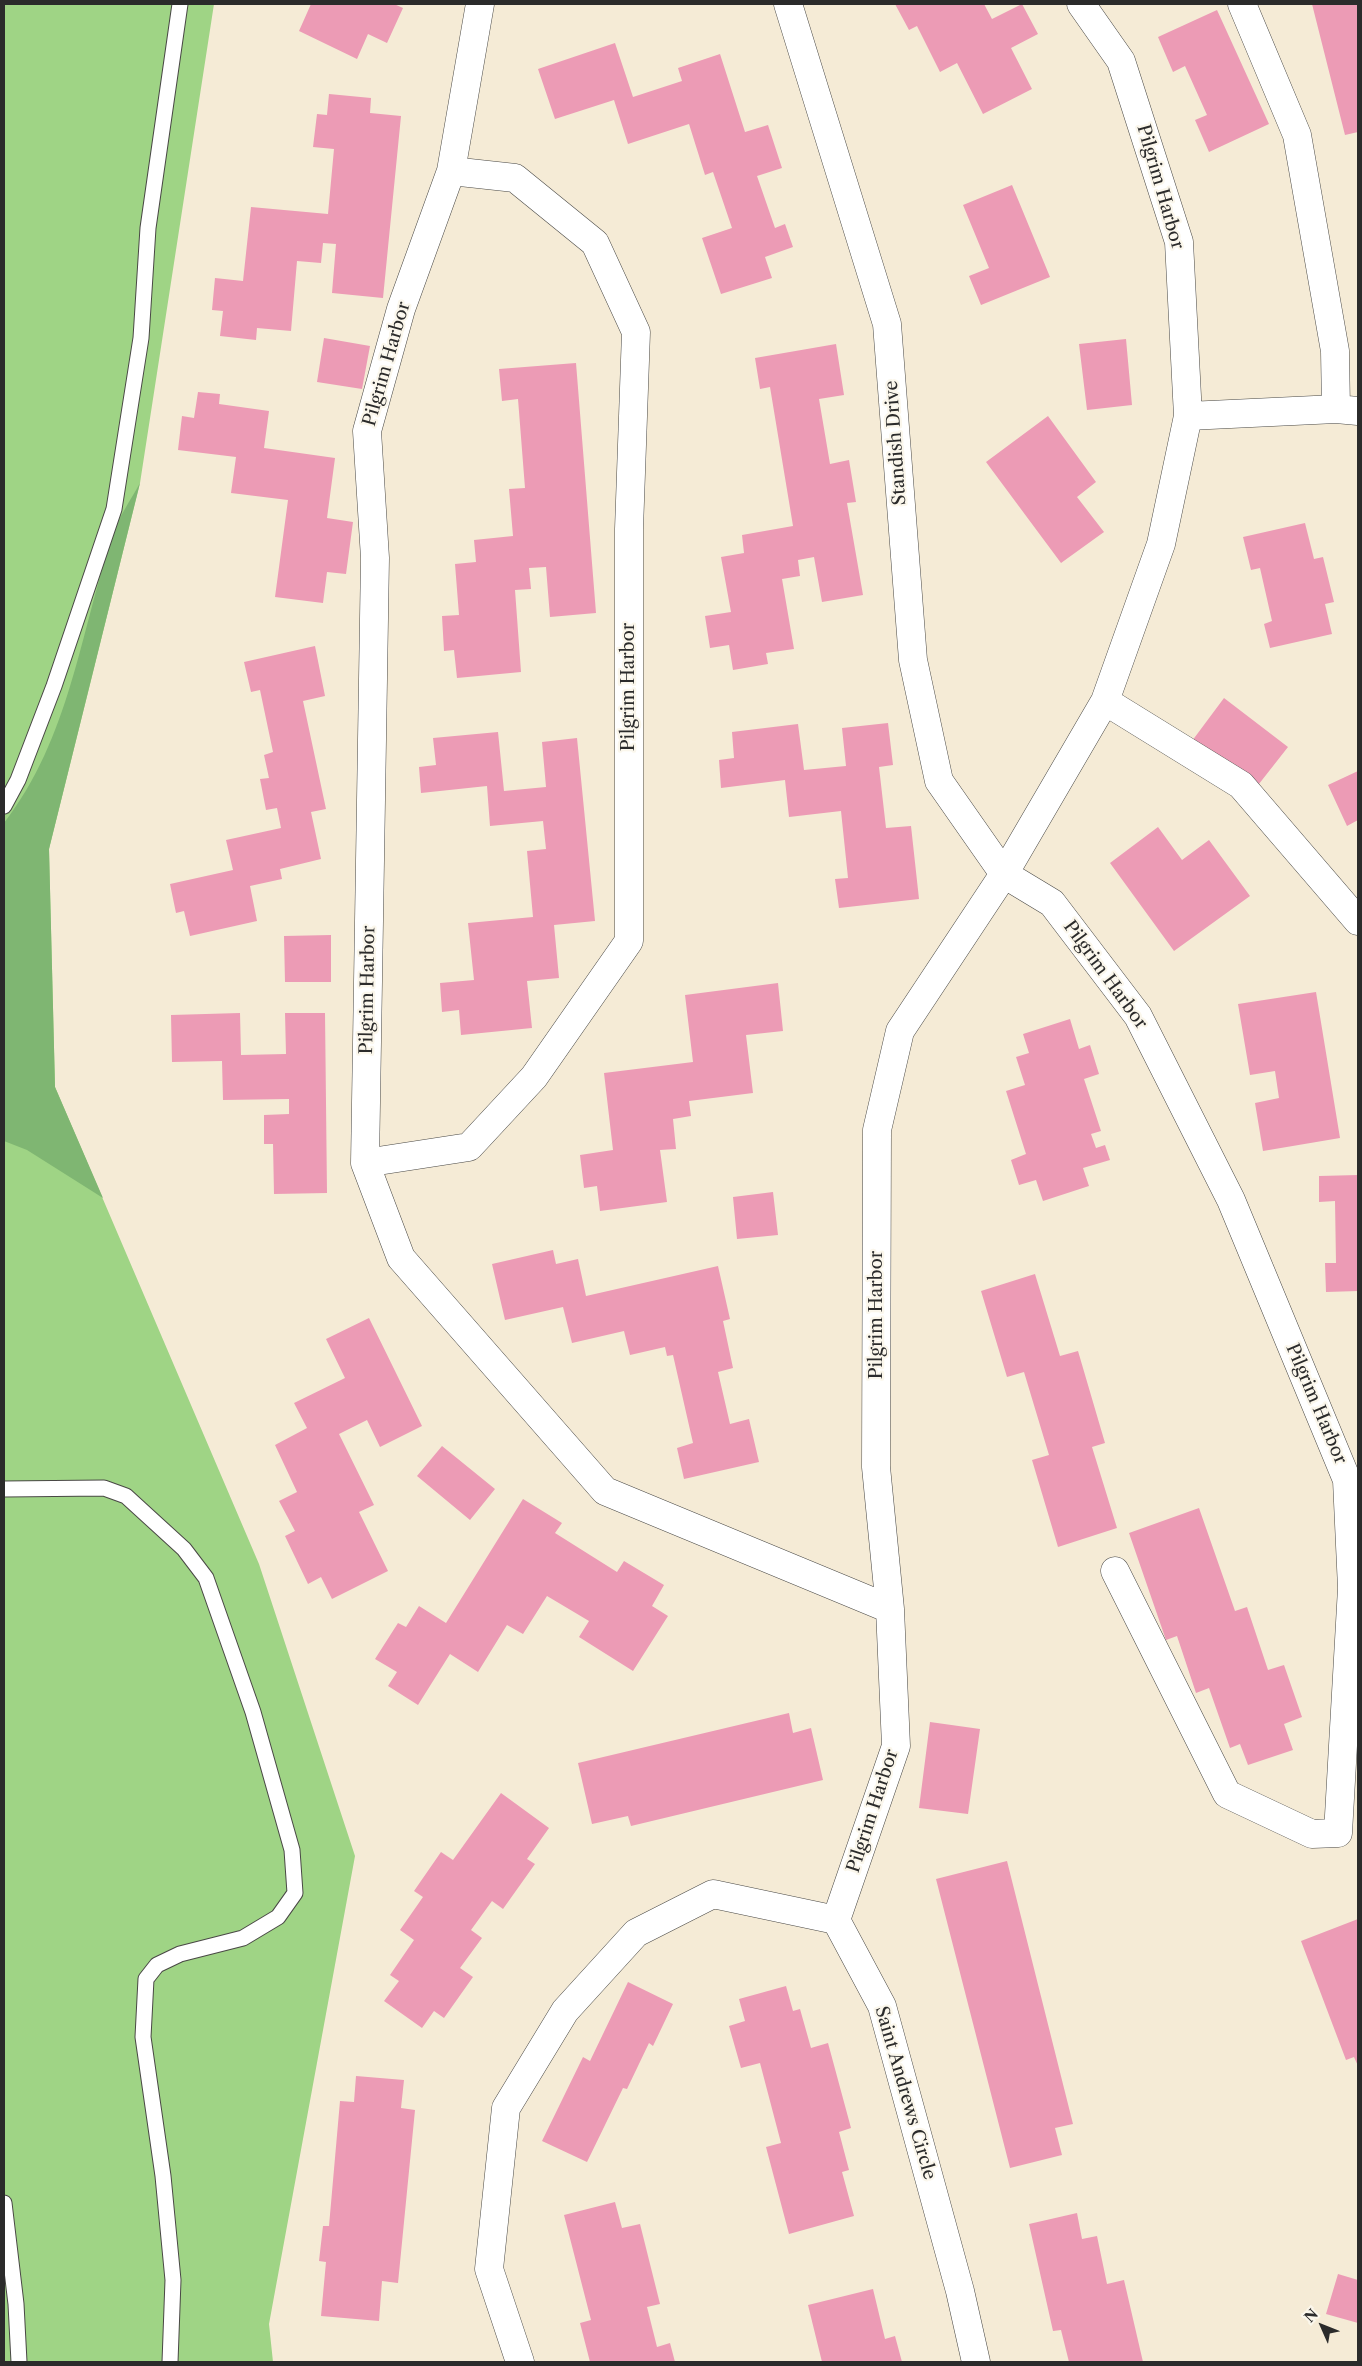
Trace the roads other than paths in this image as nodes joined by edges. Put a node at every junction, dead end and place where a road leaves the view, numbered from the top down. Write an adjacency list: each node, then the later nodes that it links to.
1 (180, 4): 10 (lane)
2 (480, 4): 6 (street, Pilgrim Harbor)
3 (788, 4): 11 (street, Standish Drive)
4 (1082, 4): 8 (street, Pilgrim Harbor)
5 (1242, 4): 7 (street)
6 (451, 171): 13 (street, Pilgrim Harbor); 13 (street, Pilgrim Harbor)
7 (1347, 410): 8 (street)
8 (1188, 416): 9 (street, Pilgrim Harbor)
9 (1105, 702): 11 (street, Pilgrim Harbor); 12 (street)
10 (4, 806)
11 (1004, 874): 15 (street, Pilgrim Harbor); 16 (street, Pilgrim Harbor)
12 (1358, 921)
13 (365, 1163): 16 (street, Pilgrim Harbor)
14 (4, 1489): 20 (lane)
15 (1115, 1571)
16 (890, 1609): 17 (street, Pilgrim Harbor)
17 (836, 1920): 21 (street); 22 (street, Saint Andrews Circle)
18 (4, 2203): 19 (lane)
19 (19, 2362)
20 (170, 2362)
21 (520, 2362)
22 (976, 2362)

